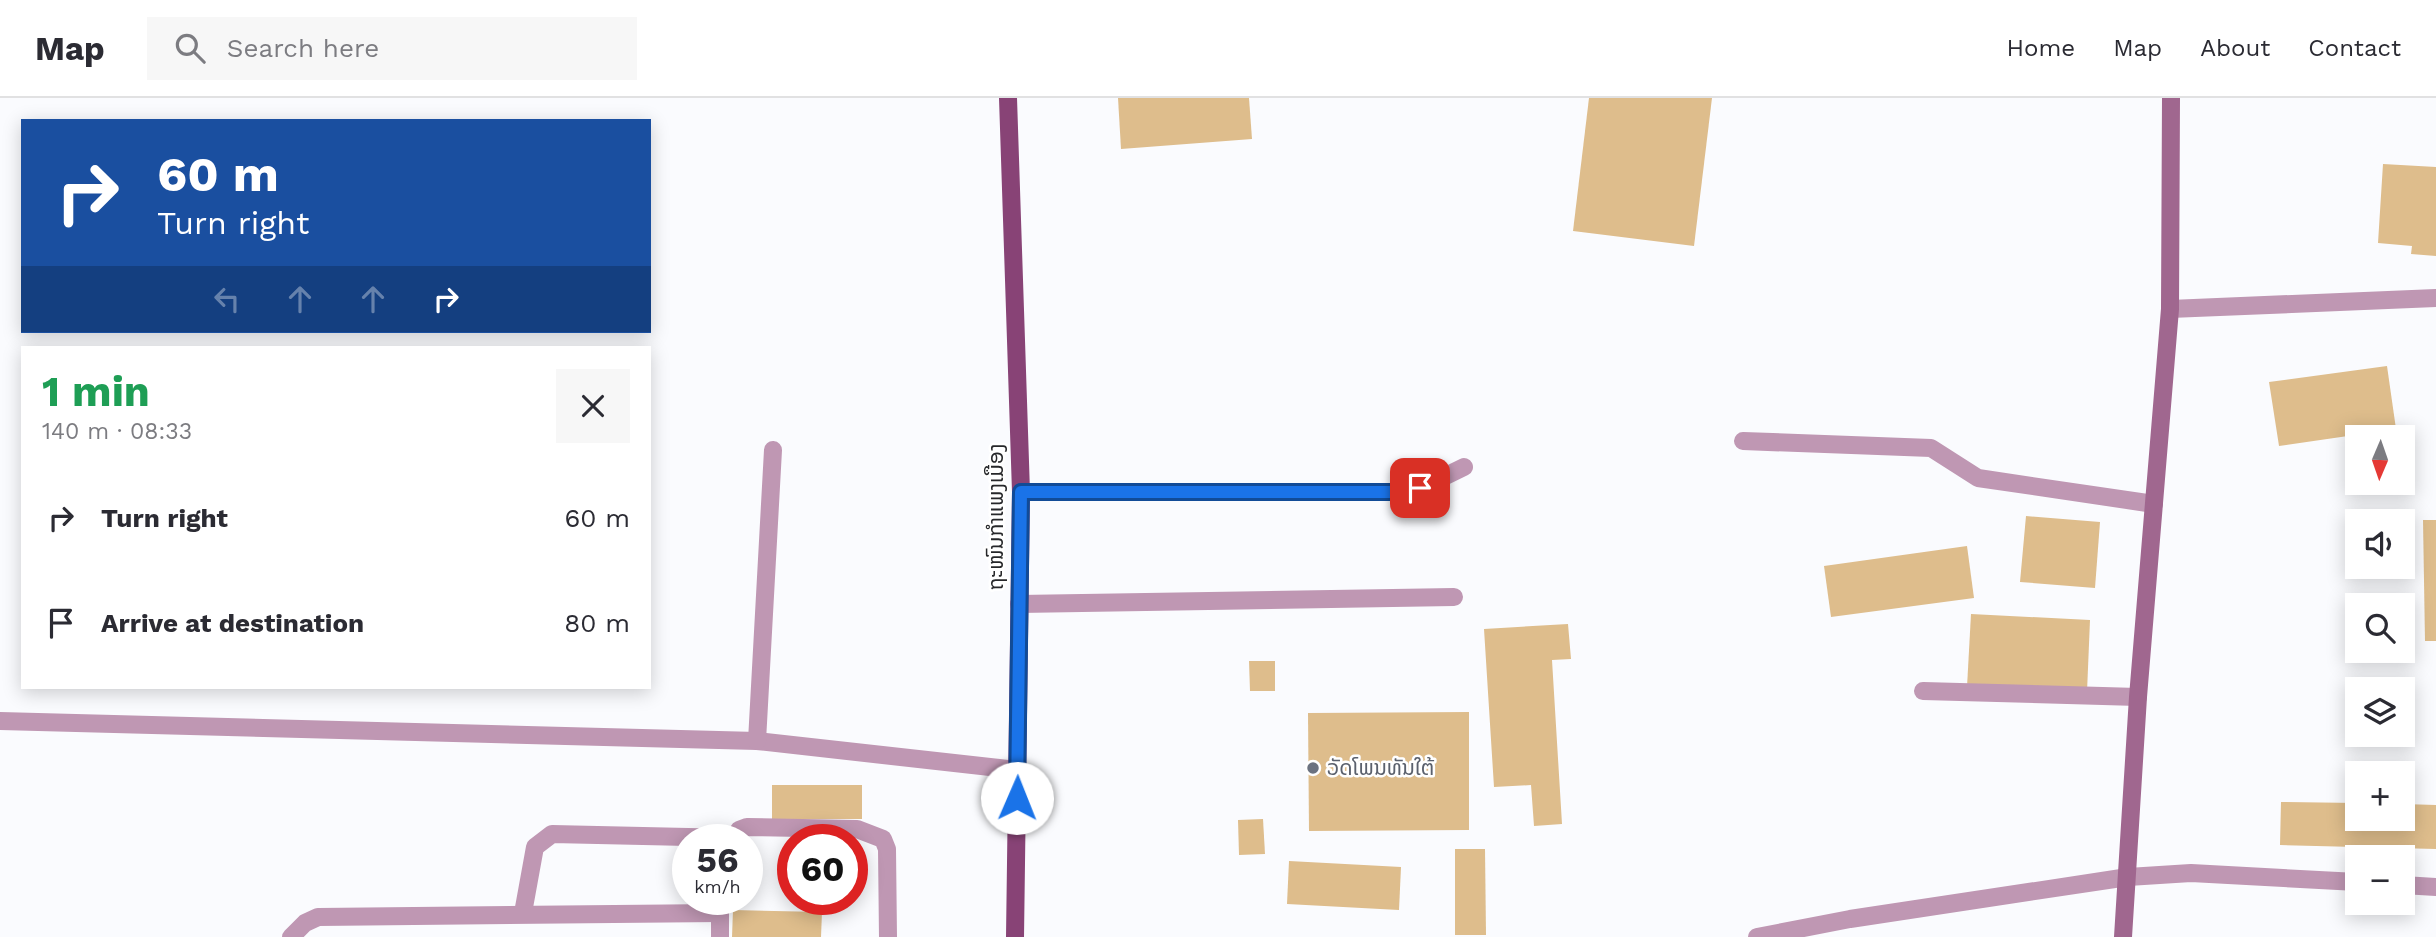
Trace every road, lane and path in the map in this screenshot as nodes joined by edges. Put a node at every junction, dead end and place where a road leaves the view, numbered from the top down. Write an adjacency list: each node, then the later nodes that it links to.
1 (1007, 98): 8 (main road, ຖະໜົນກຳແພງເມືອງ)
2 (2171, 98): 4 (street)
3 (2436, 298): 4 (street)
4 (2170, 309): 9 (street)
5 (1743, 441): 9 (street)
6 (773, 450): 15 (street)
7 (1464, 467): 8 (street)
8 (1021, 492): 11 (main road, ຖະໜົນກຳແພງເມືອງ)
9 (2154, 504): 13 (street)
10 (1454, 597): 11 (street)
11 (1018, 604): 16 (main road, ຖະໜົນກຳແພງເມືອງ)
12 (1923, 691): 13 (street)
13 (2138, 697): 19 (street)
14 (0, 721): 15 (street)
15 (757, 741): 16 (street)
16 (1017, 770): 29 (main road, ຖະໜົນກຳແພງເມືອງ)
17 (763, 827): 28 (street)
18 (672, 837): 24 (street)
19 (2127, 877): 20 (street); 30 (street); 31 (street)
20 (2345, 881)
21 (2415, 886): 22 (street)
22 (2436, 887)
23 (672, 908): 24 (street)
24 (523, 913): 26 (street)
25 (721, 915): 27 (street)
26 (291, 937)
27 (720, 937)
28 (888, 937)
29 (1015, 937)
30 (1757, 937)
31 (2123, 937)

